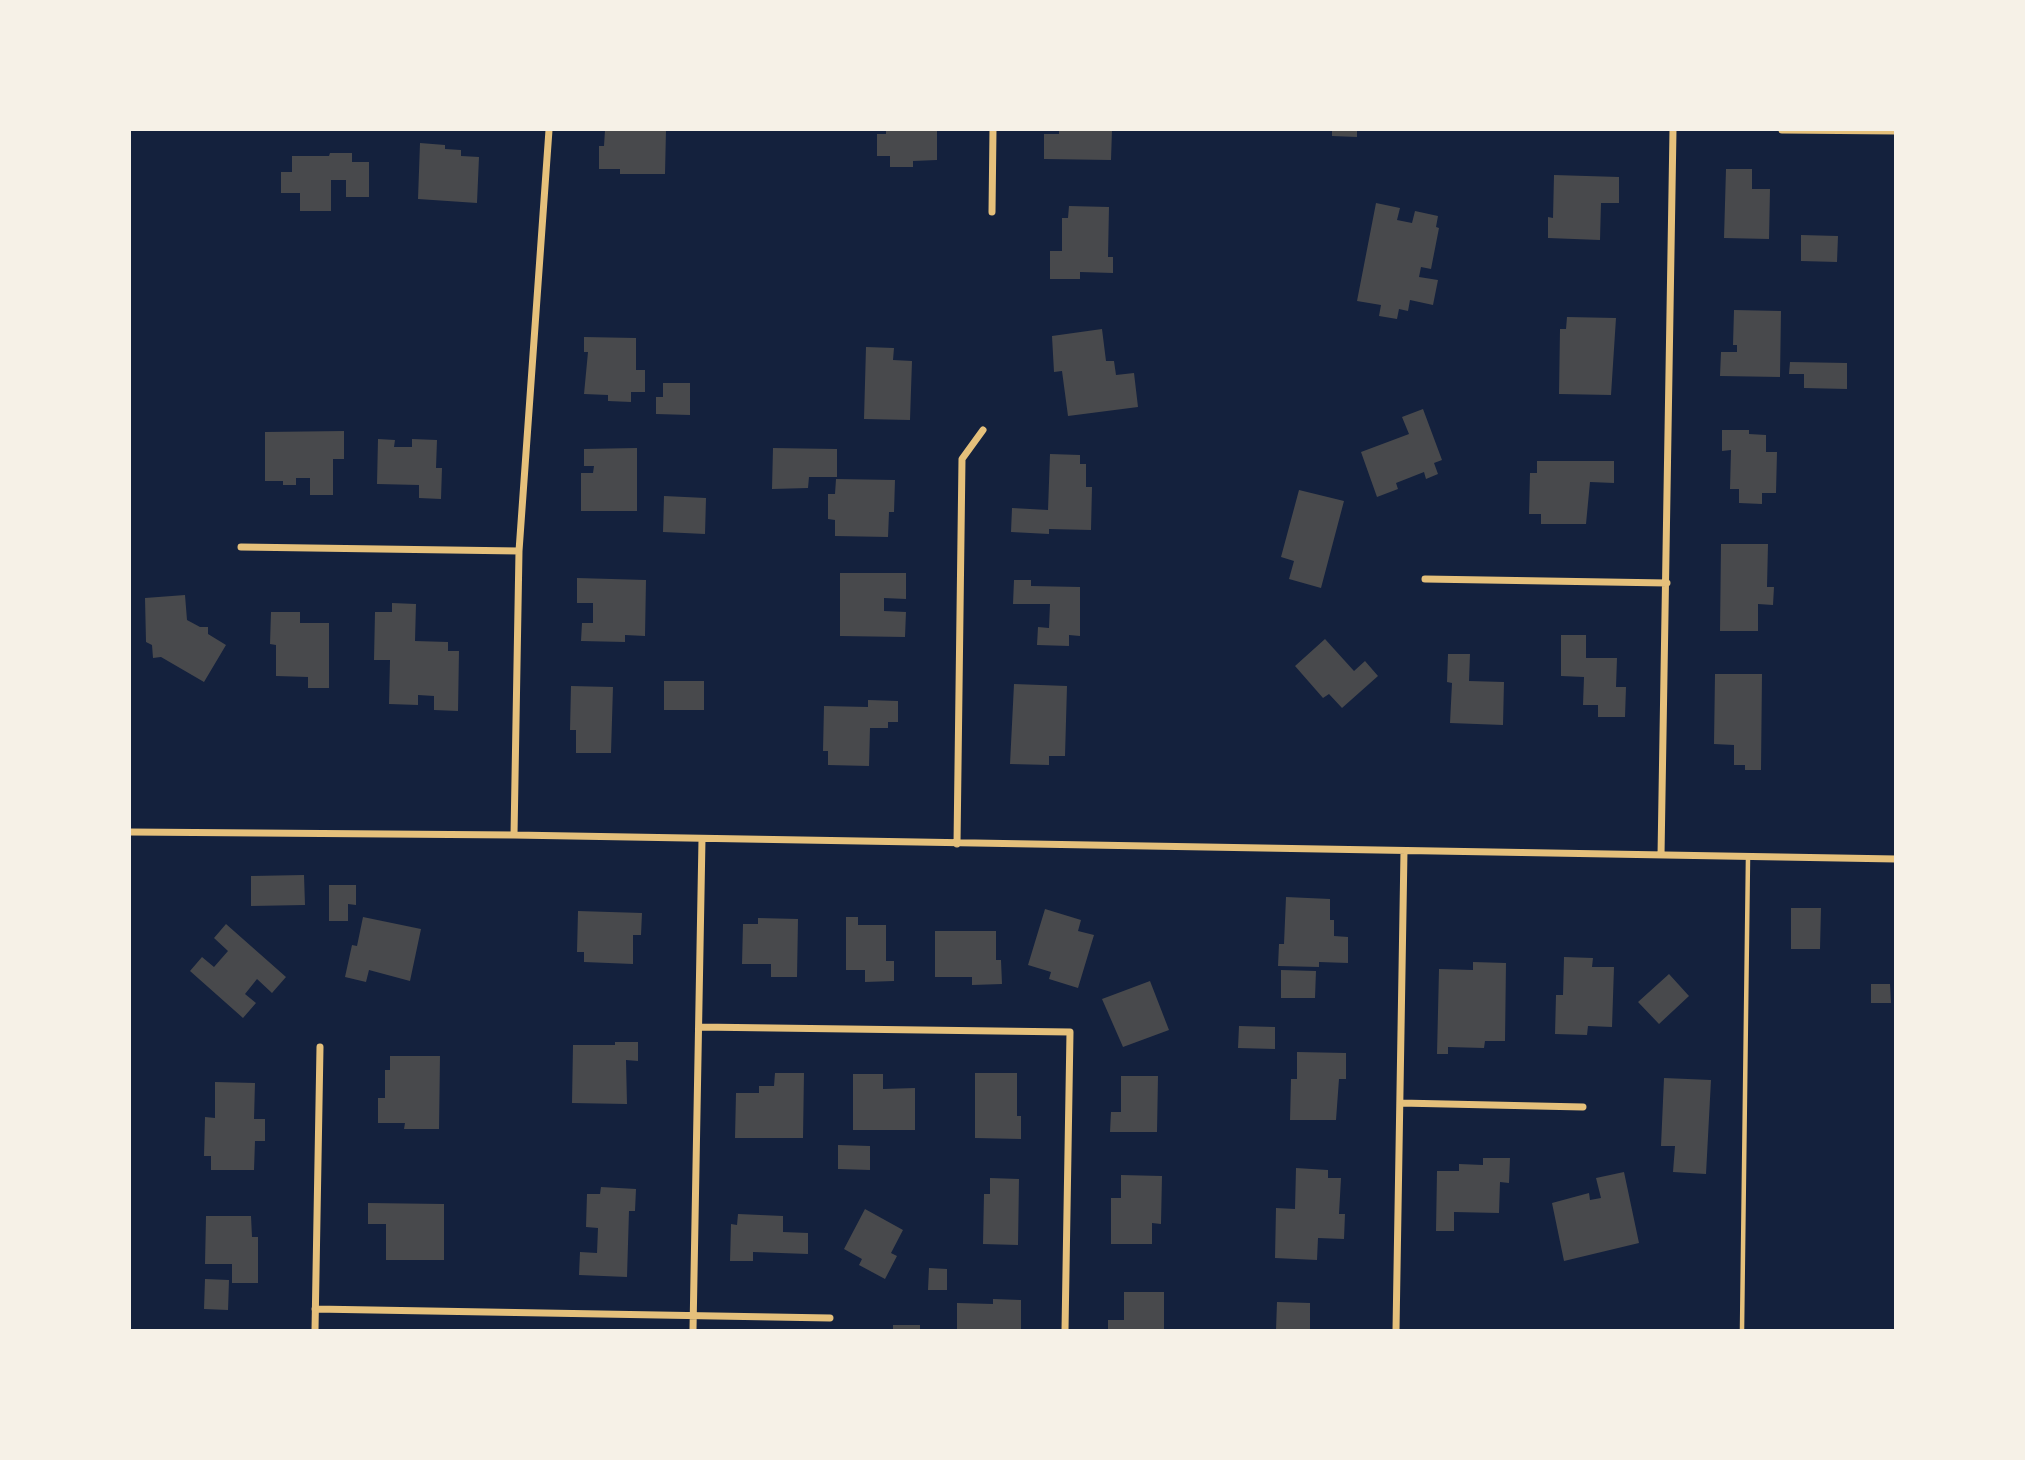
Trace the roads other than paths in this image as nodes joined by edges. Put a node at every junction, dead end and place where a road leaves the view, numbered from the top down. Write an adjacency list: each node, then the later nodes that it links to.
1 (549, 130): 10 (street)
2 (993, 130): 7 (street)
3 (1673, 130): 12 (street)
4 (1782, 130): 5 (street)
5 (1856, 130): 6 (street)
6 (1895, 131)
7 (992, 212)
8 (983, 430): 16 (street)
9 (241, 547): 10 (street)
10 (519, 551): 14 (street)
11 (1425, 579): 12 (street)
12 (1667, 583): 18 (street)
13 (130, 832): 14 (street)
14 (514, 835): 15 (street)
15 (702, 839): 16 (street); 21 (street)
16 (957, 844): 17 (street)
17 (1404, 851): 18 (street); 23 (street)
18 (1661, 855): 19 (street)
19 (1748, 856): 20 (street); 32 (lane)
20 (1895, 859)
21 (699, 1027): 26 (street); 30 (street)
22 (320, 1047): 25 (street)
23 (1400, 1103): 24 (street); 31 (street)
24 (1583, 1107)
25 (315, 1309): 26 (street); 28 (street)
26 (694, 1317): 27 (street); 29 (street)
27 (830, 1318)
28 (315, 1331)
29 (693, 1331)
30 (1065, 1331)
31 (1396, 1331)
32 (1742, 1331)

